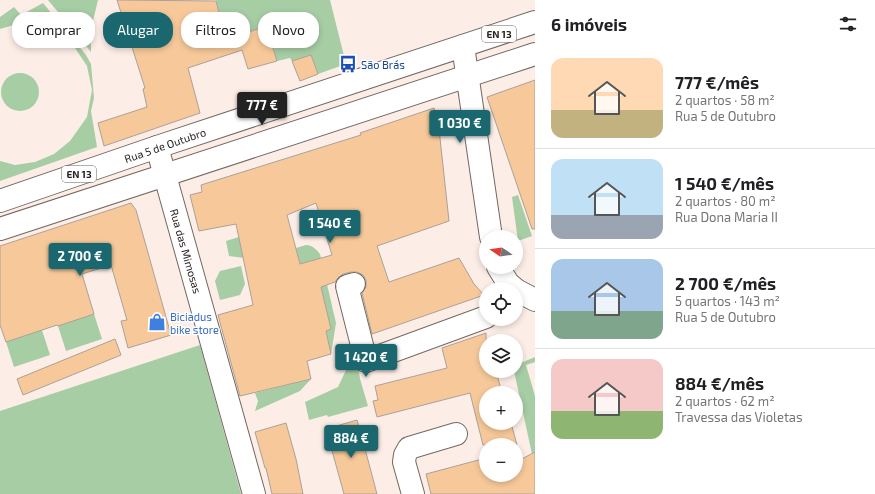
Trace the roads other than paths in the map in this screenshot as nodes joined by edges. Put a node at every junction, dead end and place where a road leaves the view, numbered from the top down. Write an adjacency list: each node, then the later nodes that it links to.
1 (535, 22): 2 (street, Rua 5 de Outubro / EN 13)
2 (463, 46): 4 (street); 5 (street, Rua 5 de Outubro / EN 13)
3 (535, 54): 4 (street)
4 (467, 76): 6 (street); 9 (street)
5 (157, 147): 6 (street, Rua das Mimosas); 7 (street, Rua 5 de Outubro / EN 13)
6 (165, 176): 8 (street); 13 (street, Rua das Mimosas)
7 (0, 201)
8 (0, 229)
9 (490, 230)
10 (354, 284): 11 (street)
11 (479, 320)
12 (456, 434): 14 (street)
13 (254, 494)
14 (413, 494)

